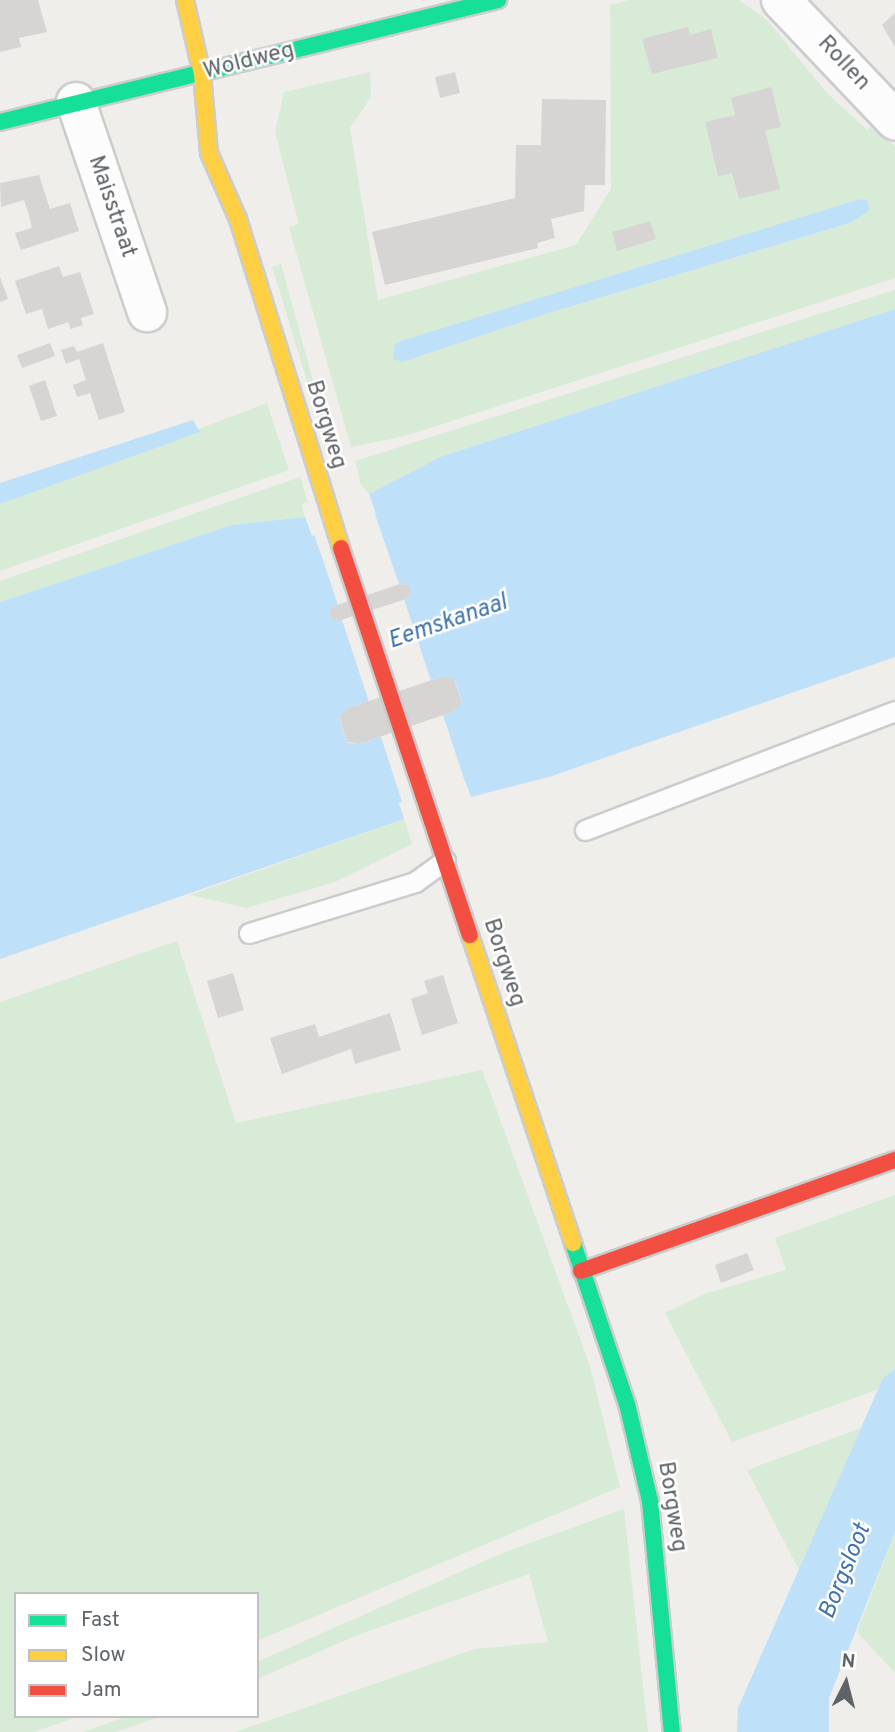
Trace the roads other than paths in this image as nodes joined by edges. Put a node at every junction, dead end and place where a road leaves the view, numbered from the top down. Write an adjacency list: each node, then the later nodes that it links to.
1 (185, 0): 4 (main road, Borgweg)
2 (498, 0): 4 (main road, Woldweg)
3 (791, 2): 7 (street, Rollen)
4 (202, 74): 5 (main road, Woldweg); 6 (main road, Borgweg); 10 (main road, Borgweg)
5 (76, 102): 8 (main road, Woldweg); 11 (street, Maisstraat)
6 (224, 115)
7 (895, 120)
8 (0, 122)
9 (236, 171): 10 (main road, Borgweg)
10 (238, 219): 14 (main road, Borgweg)
11 (147, 312)
12 (895, 711): 13 (lane)
13 (585, 830)
14 (445, 860): 15 (lane); 17 (main road, Borgweg)
15 (249, 933)
16 (895, 1160): 17 (main road)
17 (581, 1271): 18 (main road, Borgweg)
18 (672, 1732)

